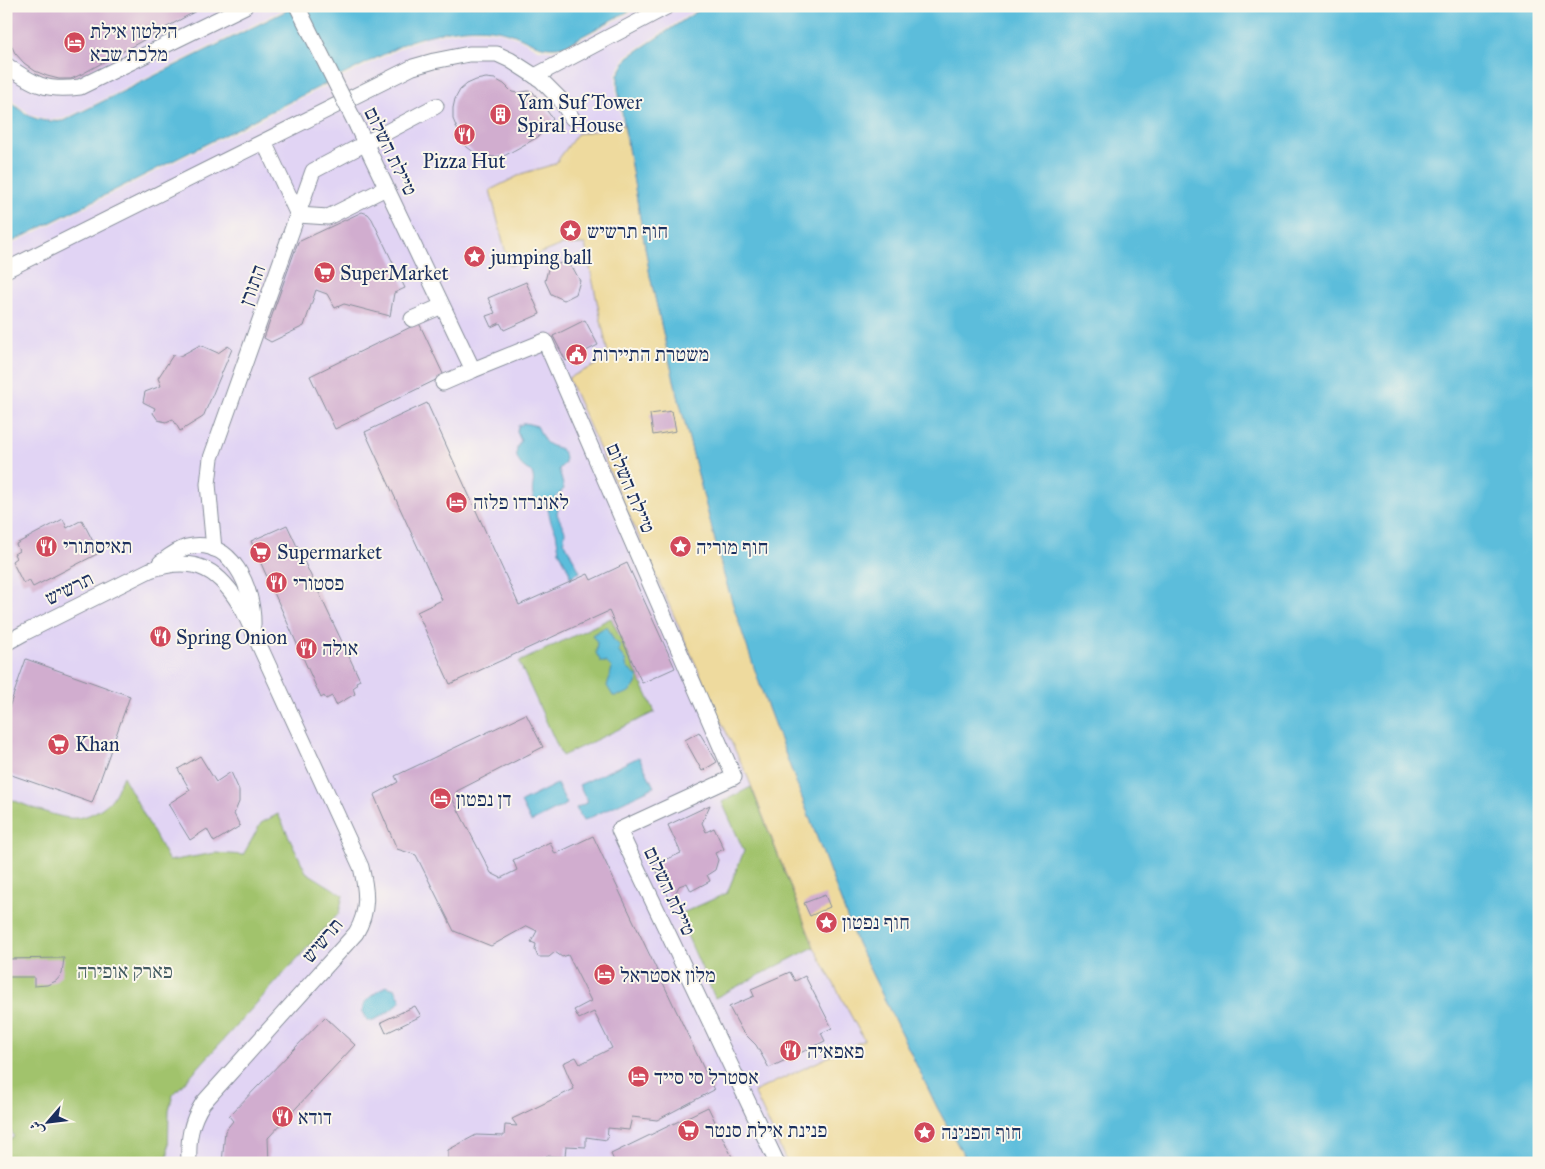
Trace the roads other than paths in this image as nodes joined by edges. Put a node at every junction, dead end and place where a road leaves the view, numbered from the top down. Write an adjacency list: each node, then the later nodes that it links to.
1 (244, 6): 4 (street)
2 (297, 6): 9 (street, טיילת השלום, bridge)
3 (668, 6): 5 (street)
4 (6, 65)
5 (535, 76): 7 (street); 8 (street)
6 (436, 106): 9 (street, התורן)
7 (572, 118)
8 (264, 142): 11 (street); 12 (street)
9 (364, 142): 10 (street, טיילת השלום); 11 (street, התורן)
10 (386, 188): 11 (street); 13 (street, טיילת השלום)
11 (298, 215): 17 (street, התורן)
12 (6, 270)
13 (442, 306): 14 (street); 15 (street, טיילת השלום)
14 (412, 319)
15 (473, 370): 16 (street); 21 (street, טיילת השלום)
16 (443, 383)
17 (214, 548): 18 (street, תרשיש); 19 (street, תרשיש)
18 (150, 570): 19 (street, תרשיש); 20 (street, תרשיש)
19 (253, 631): 22 (street, תרשיש)
20 (6, 643)
21 (774, 1161)
22 (189, 1163)

